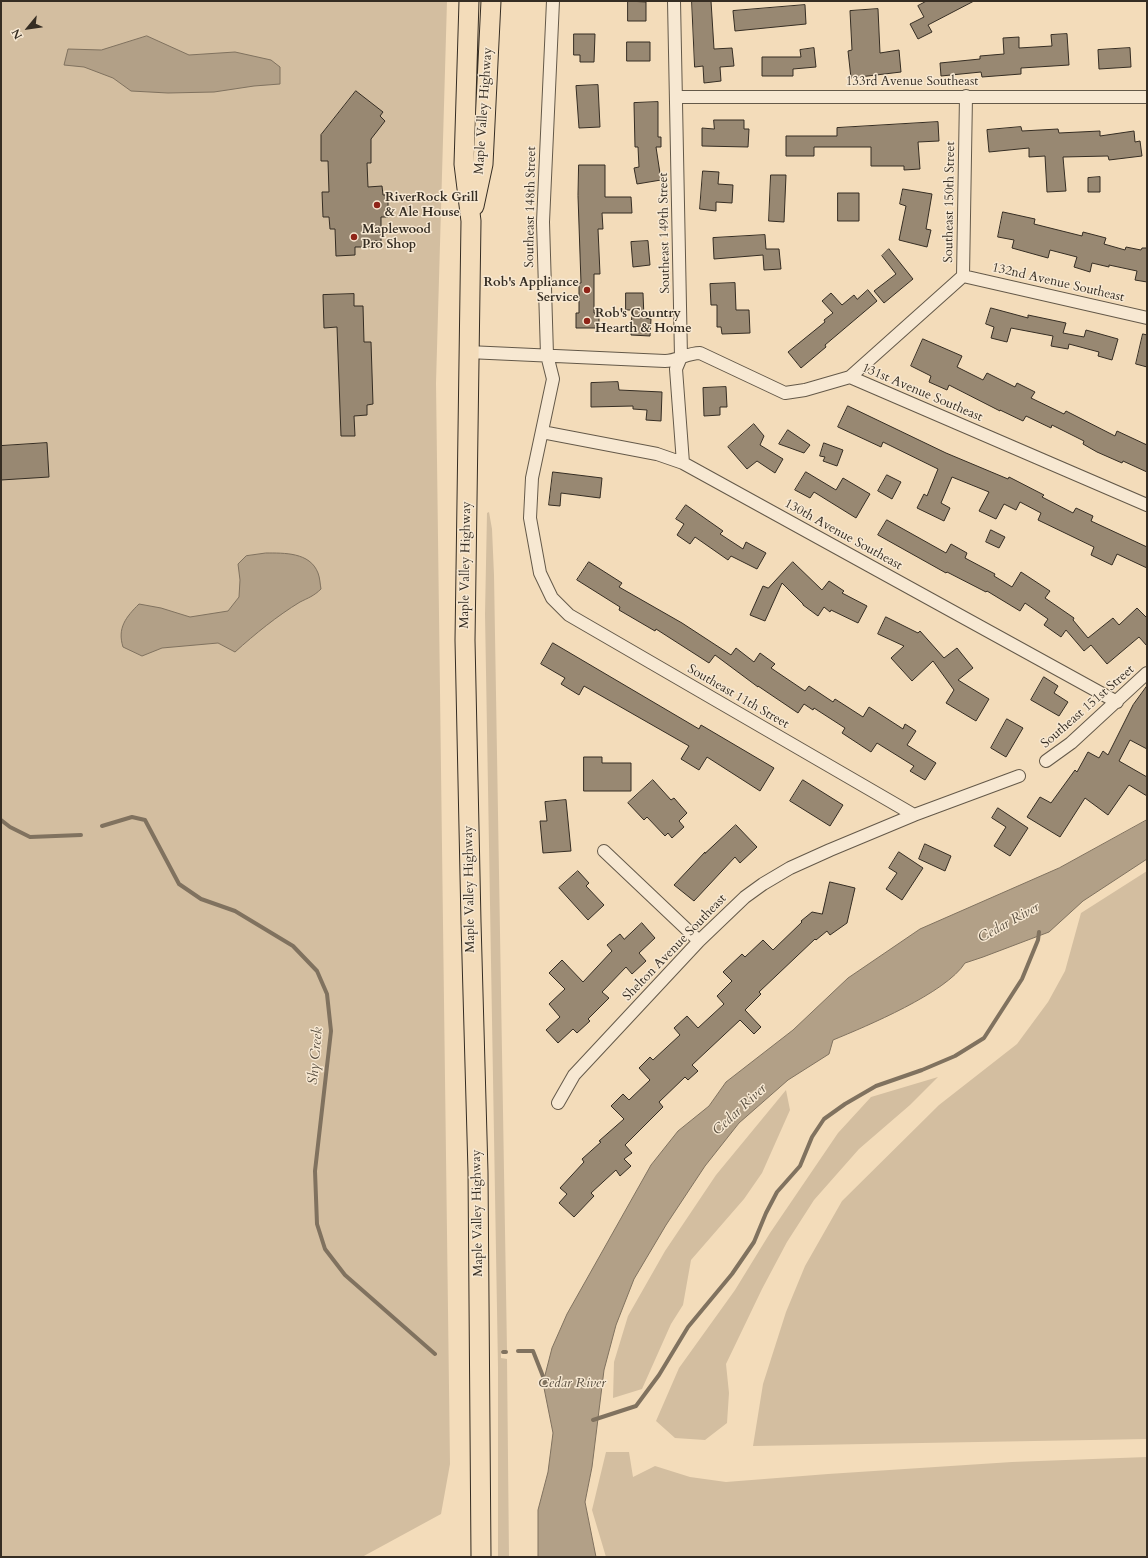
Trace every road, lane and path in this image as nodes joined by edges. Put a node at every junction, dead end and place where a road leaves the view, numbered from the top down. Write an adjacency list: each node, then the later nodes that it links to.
1 (469, 1): 8 (main road, Maple Valley Highway)
2 (491, 1): 8 (main road, Maple Valley Highway)
3 (552, 1): 12 (street, Southeast 148th Street)
4 (674, 1): 6 (street, Southeast 149th Street)
5 (966, 96): 6 (street, 133rd Avenue Southeast); 7 (street, 133rd Avenue Southeast); 9 (street, Southeast 150th Street)
6 (677, 97): 13 (street, Southeast 149th Street)
7 (1147, 97)
8 (471, 221): 11 (main road, Maple Valley Highway)
9 (962, 276): 10 (street, 132nd Avenue Southeast); 14 (street, Southeast 150th Street)
10 (1147, 318)
11 (468, 352): 12 (street, 131st Avenue Southeast); 27 (main road, Maple Valley Highway)
12 (547, 355): 13 (street, 131st Avenue Southeast); 15 (street, Southeast 148th Street)
13 (681, 357): 14 (street, 131st Avenue Southeast); 16 (street, Southeast 149th Street)
14 (850, 378): 17 (street, 131st Avenue Southeast)
15 (542, 432): 16 (street, 130th Avenue Southeast); 18 (street, Southeast 148th Street)
16 (683, 463): 20 (street, 130th Avenue Southeast)
17 (1147, 505)
18 (552, 598): 23 (street, Southeast 11th Street)
19 (1147, 673): 20 (street, Southeast 151st Street)
20 (1117, 702): 21 (street, Southeast 151st Street)
21 (1046, 762)
22 (1019, 776): 23 (street, Shelton Avenue Southeast)
23 (914, 815): 25 (street, Shelton Avenue Southeast)
24 (604, 851): 25 (street)
25 (699, 941): 26 (street, Shelton Avenue Southeast)
26 (558, 1104)
27 (481, 1557)

